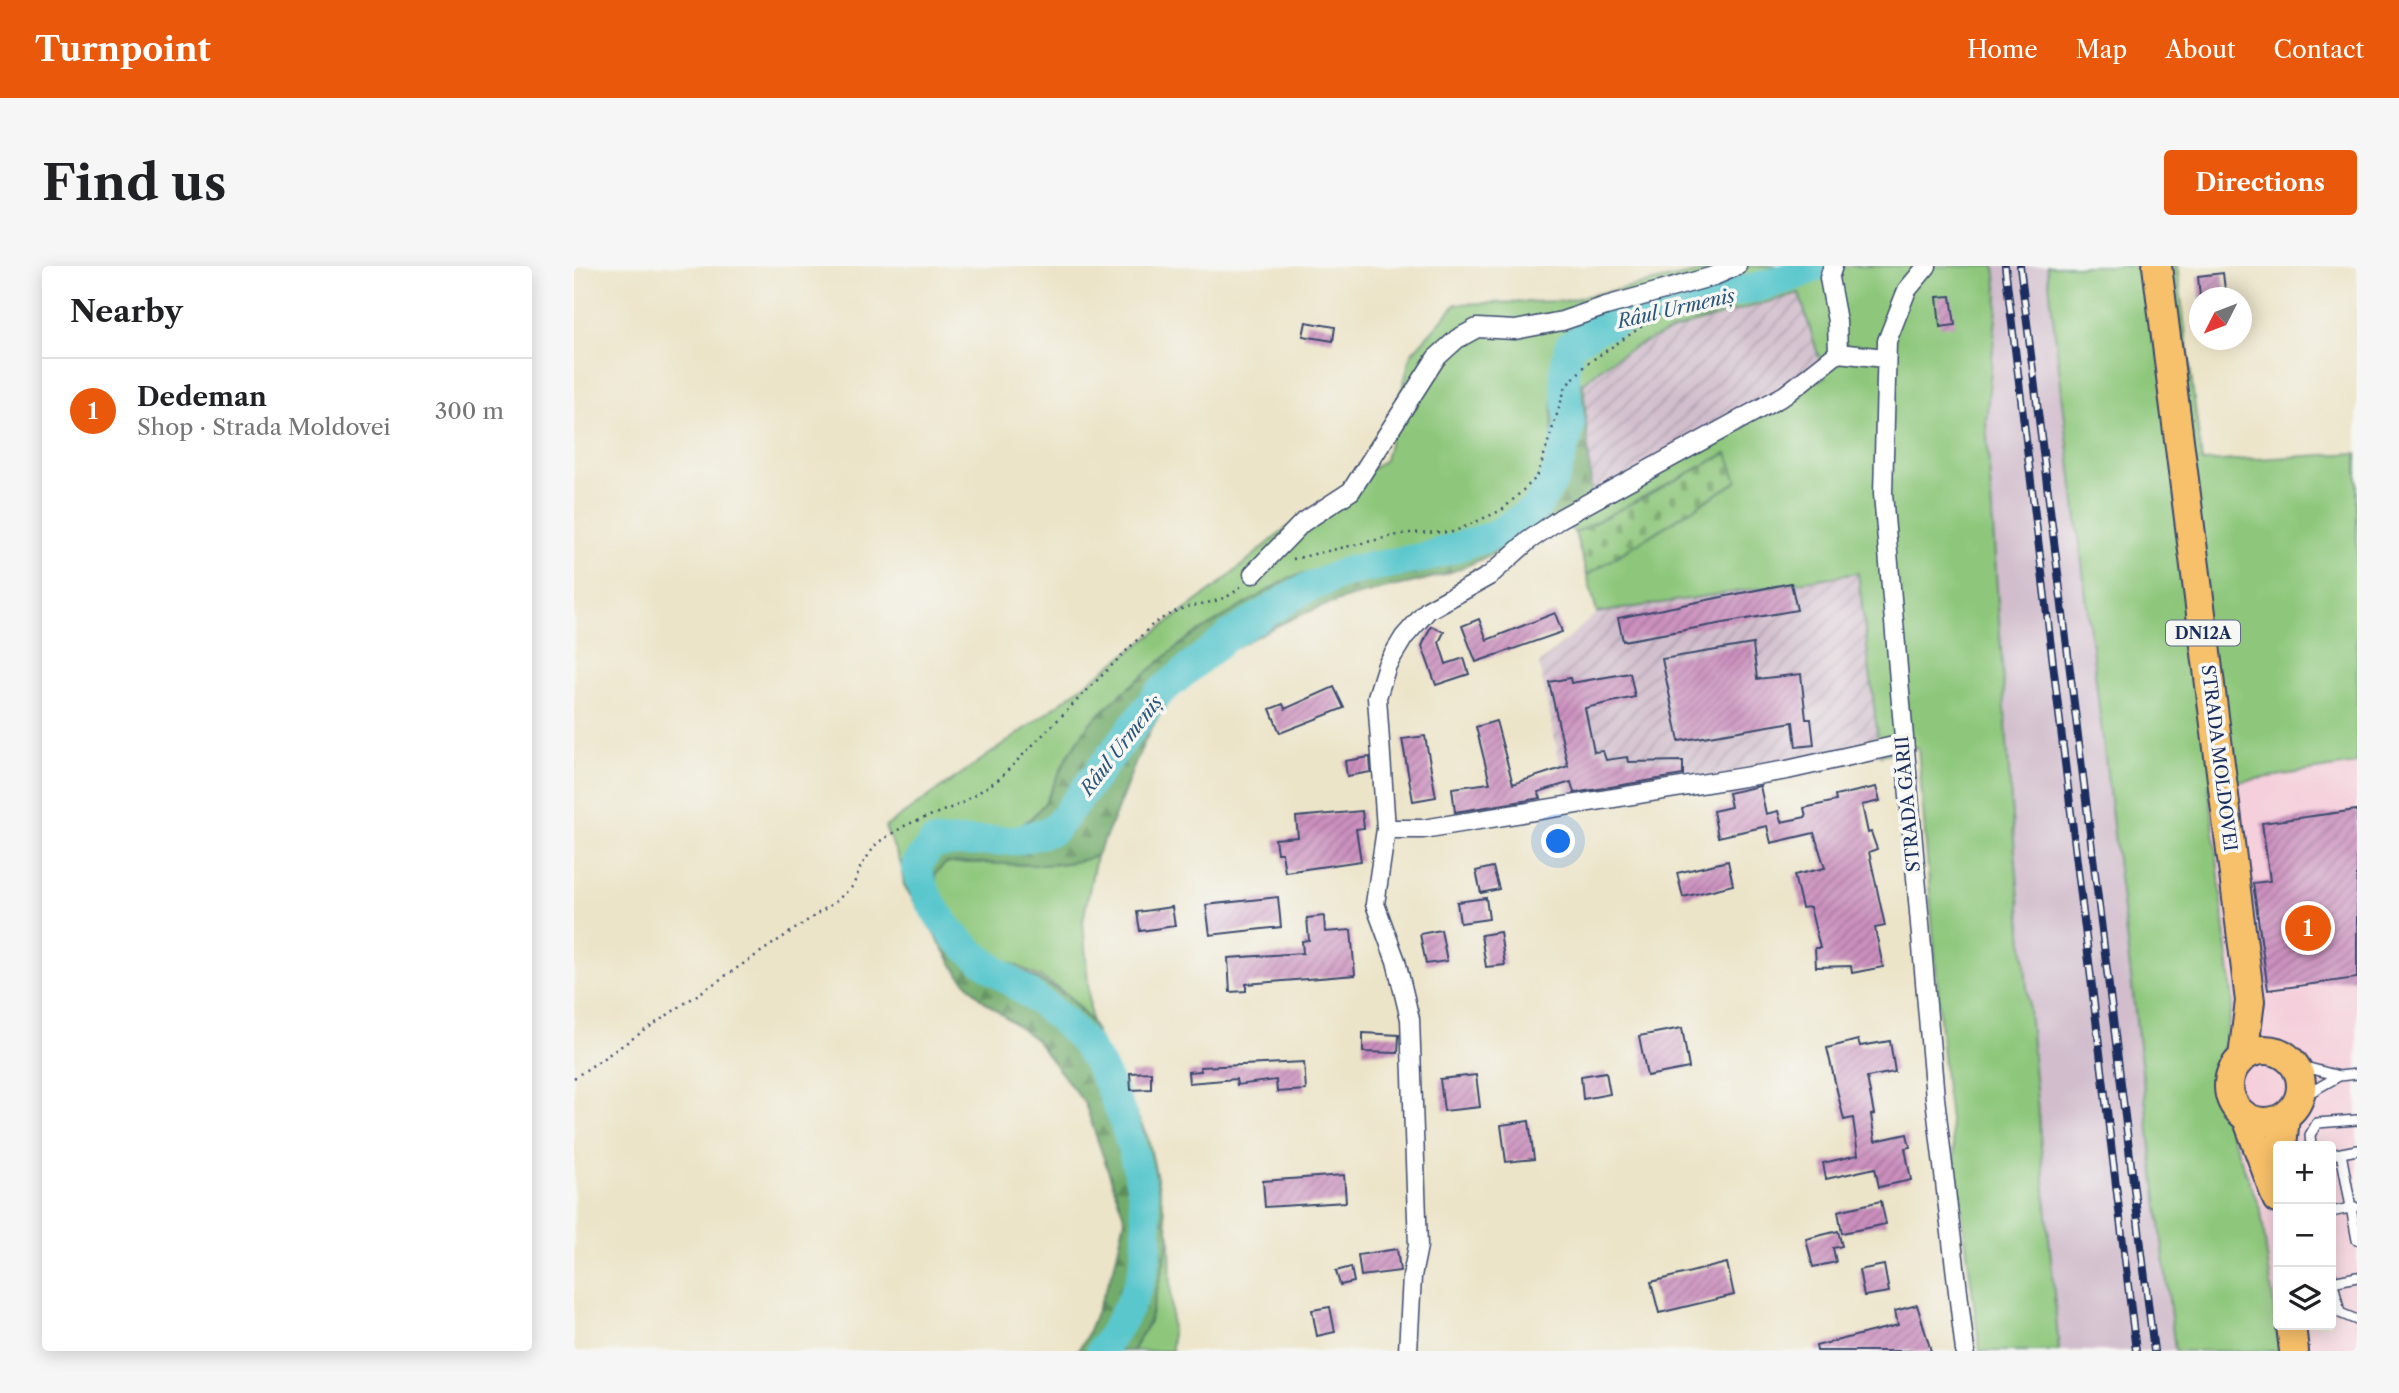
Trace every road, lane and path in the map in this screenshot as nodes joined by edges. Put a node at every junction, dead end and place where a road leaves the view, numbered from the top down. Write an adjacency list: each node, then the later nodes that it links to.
1 (1737, 266): 9 (street)
2 (1927, 266): 7 (street, STRADA GĂRII)
3 (2157, 266): 12 (main road, STRADA MOLDOVEI / DN12A)
4 (1831, 272): 6 (street)
5 (1679, 302): 8 (path)
6 (1838, 353): 7 (street); 11 (street)
7 (1885, 358): 10 (street, STRADA GĂRII)
8 (1290, 560)
9 (1253, 574): 17 (path)
10 (1903, 744): 11 (street); 35 (street, STRADA GĂRII)
11 (1386, 829): 34 (street)
12 (2250, 1001): 13 (main road, STRADA MOLDOVEI); 14 (main road, STRADA MOLDOVEI)
13 (2243, 1057): 14 (main road); 19 (main road)
14 (2285, 1058): 16 (lane); 18 (main road)
15 (2357, 1074): 16 (lane)
16 (2339, 1076): 18 (lane)
17 (574, 1078)
18 (2292, 1108): 19 (main road); 21 (main road)
19 (2247, 1118): 26 (main road)
20 (2357, 1120): 22 (lane)
21 (2283, 1141)
22 (2311, 1141)
23 (2357, 1150): 24 (lane)
24 (2341, 1153): 25 (lane); 27 (lane)
25 (2336, 1154)
26 (2273, 1188)
27 (2354, 1208): 28 (lane); 29 (lane)
28 (2336, 1211)
29 (2357, 1240)
30 (2357, 1277): 31 (lane)
31 (2336, 1278)
32 (2336, 1298): 33 (lane)
33 (2357, 1320)
34 (1408, 1351)
35 (1965, 1351)

